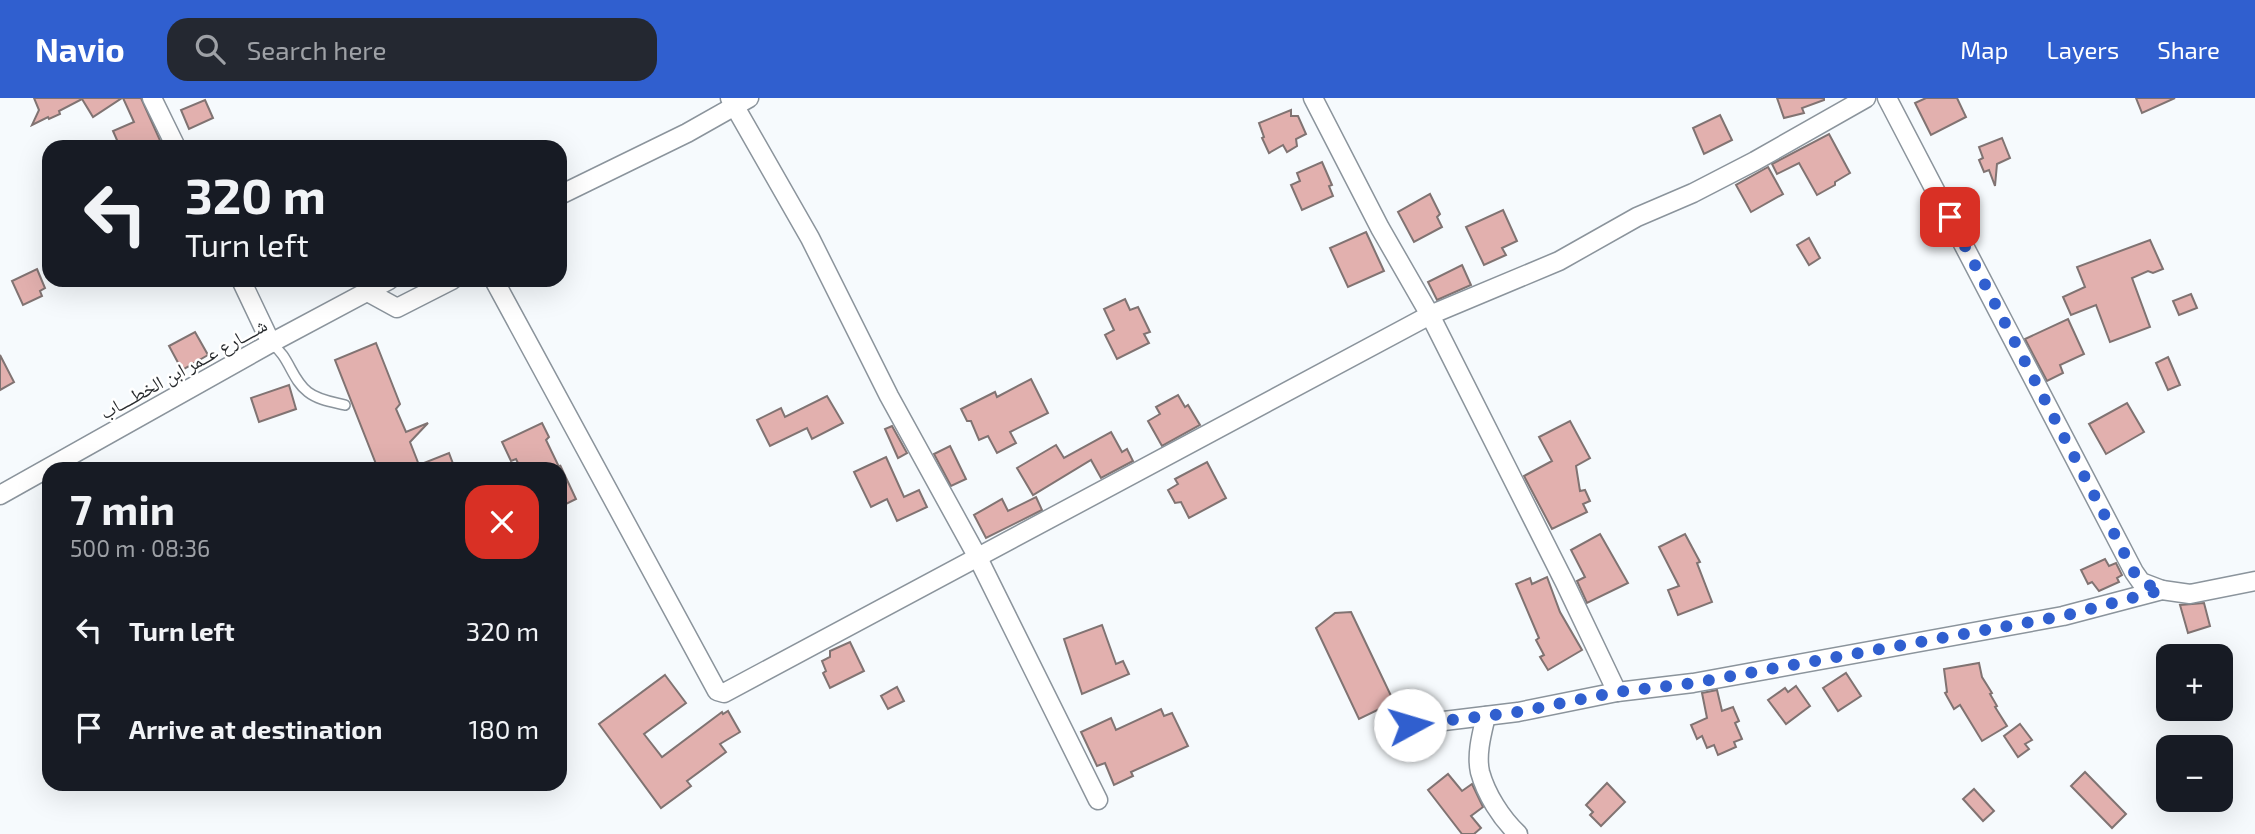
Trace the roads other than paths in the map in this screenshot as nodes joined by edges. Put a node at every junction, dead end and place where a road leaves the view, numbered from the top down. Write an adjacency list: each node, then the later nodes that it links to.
1 (152, 98): 6 (street)
2 (1313, 98): 13 (street)
3 (1866, 98): 13 (street)
4 (1887, 98): 21 (street)
5 (738, 101): 7 (street); 19 (street)
6 (173, 140)
7 (567, 192)
8 (244, 287): 14 (street)
9 (374, 287): 12 (street, شــــارع عــمر ابن الخطــــاب)
10 (439, 287): 12 (street)
11 (498, 287): 19 (street)
12 (366, 291): 14 (street, شــــارع عــمر ابن الخطــــاب)
13 (1430, 315): 19 (street); 22 (street)
14 (271, 342): 15 (lane); 16 (street, شــــارع عــمر ابن الخطــــاب)
15 (345, 405)
16 (58, 462)
17 (42, 471): 18 (street, شــــارع عــمر ابن الخطــــاب)
18 (0, 495)
19 (977, 556): 25 (street)
20 (2255, 581): 21 (street)
21 (2162, 590): 22 (street)
22 (1617, 692): 23 (street)
23 (1486, 716): 24 (street); 26 (street)
24 (1410, 725)
25 (1098, 800)
26 (1518, 834)

